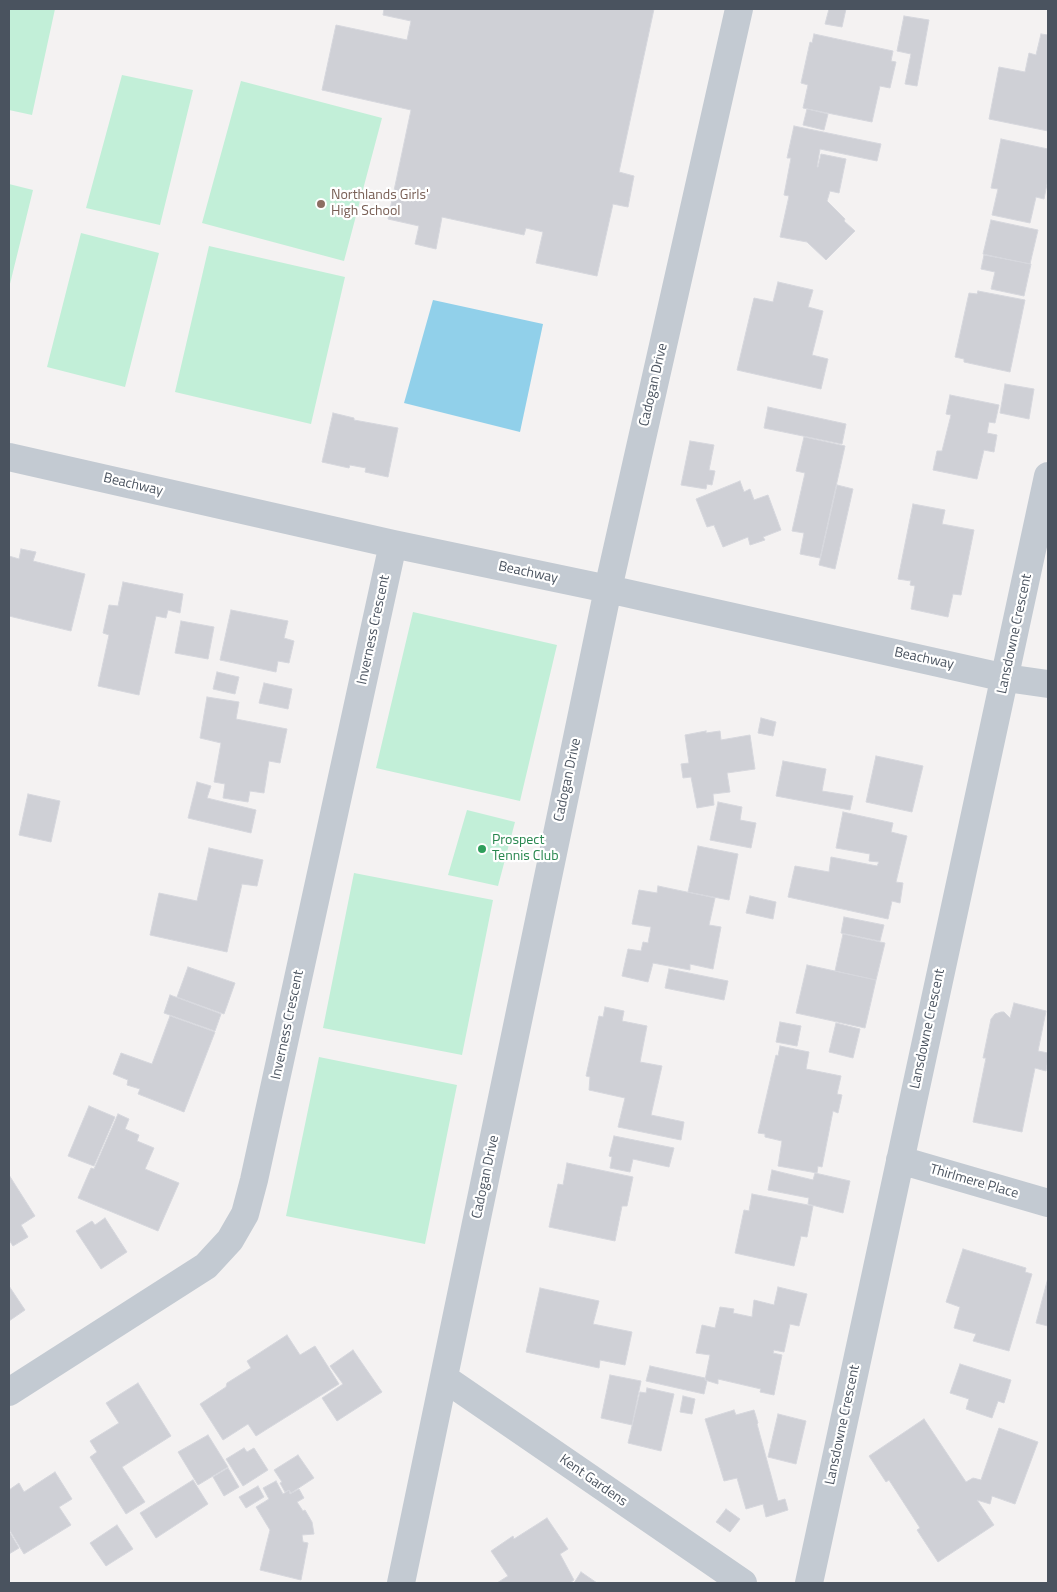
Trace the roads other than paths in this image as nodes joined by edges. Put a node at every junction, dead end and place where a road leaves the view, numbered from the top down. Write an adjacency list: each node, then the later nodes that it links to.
1 (739, 9): 5 (street, Cadogan Drive)
2 (9, 457): 4 (street, Beachway)
3 (1048, 476): 6 (street, Lansdowne Crescent)
4 (393, 544): 5 (street, Beachway); 11 (street, Inverness Crescent)
5 (608, 590): 6 (street, Beachway); 10 (street, Cadogan Drive)
6 (1006, 678): 7 (street, Beachway); 8 (street, Lansdowne Crescent)
7 (1048, 684)
8 (900, 1160): 9 (street, Thirlmere Place); 14 (street, Lansdowne Crescent)
9 (1048, 1203)
10 (444, 1378): 12 (street, Cadogan Drive); 13 (street, Kent Gardens)
11 (9, 1392)
12 (401, 1583)
13 (742, 1583)
14 (809, 1583)

